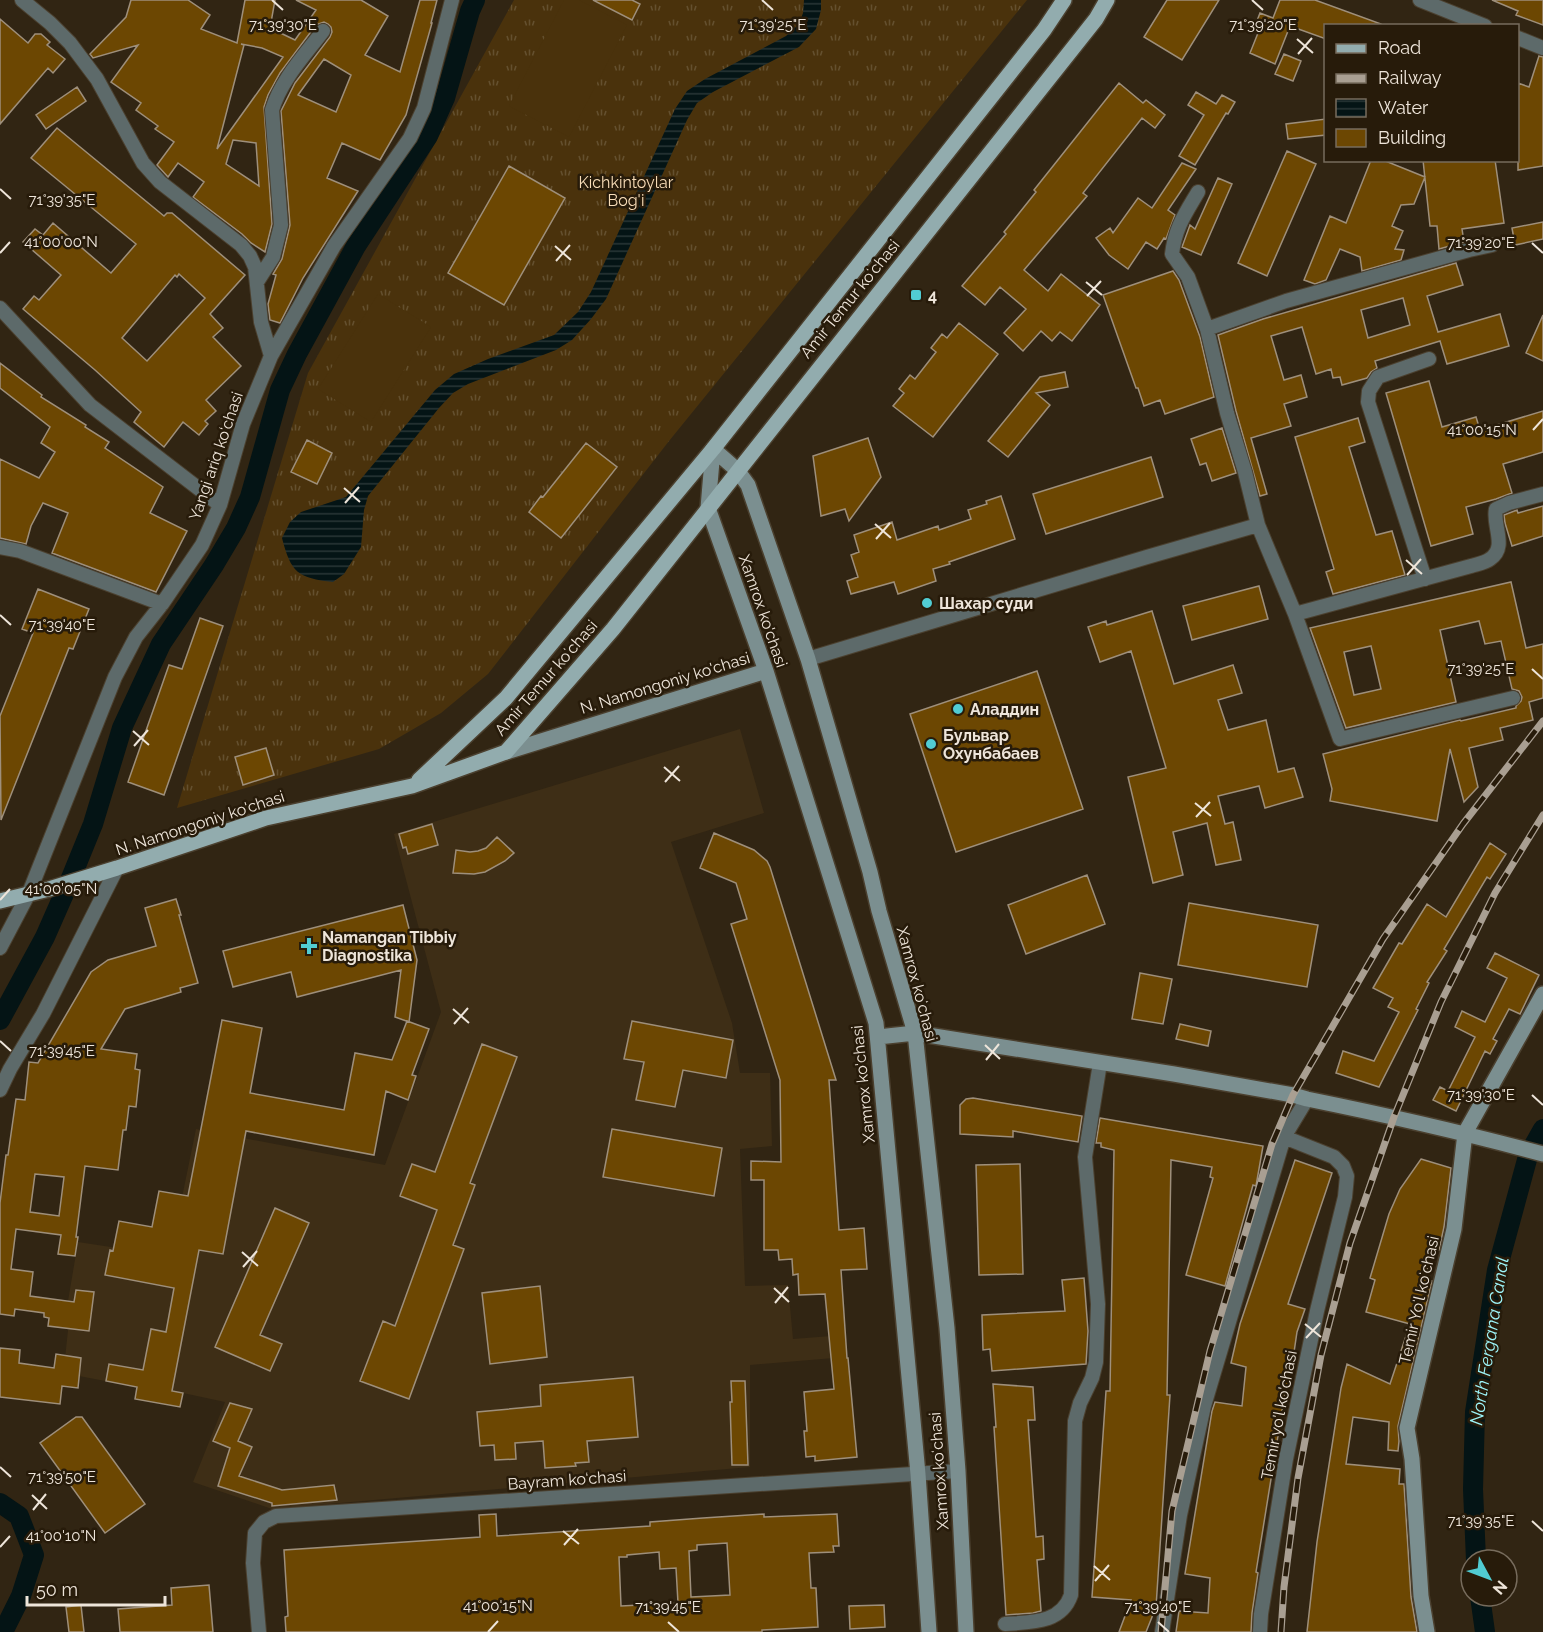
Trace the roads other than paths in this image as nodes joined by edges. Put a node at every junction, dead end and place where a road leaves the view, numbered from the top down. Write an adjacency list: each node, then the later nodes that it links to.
1 (22, 0): 12 (street)
2 (452, 0): 15 (street, Yangi ariq ko‘chasi)
3 (1064, 0): 17 (main road, Amir Temur koʻchasi)
4 (1107, 0): 18 (main road, Amir Temur koʻchasi)
5 (1420, 0): 6 (street)
6 (1480, 24)
7 (323, 31): 12 (street)
8 (1519, 38): 9 (street)
9 (1543, 48)
10 (1198, 192): 14 (street)
11 (1492, 245): 14 (street)
12 (257, 282): 15 (street)
13 (0, 308): 20 (street)
14 (1207, 329): 22 (street)
15 (271, 356): 20 (street, Yangi ariq ko‘chasi)
16 (1429, 359): 24 (street)
17 (713, 449): 18 (main road, Xamrox koʻchasi); 21 (main road, Xamrox ko'chasi); 31 (main road, Amir Temur koʻchasi)
18 (737, 470): 21 (main road, Amir Temur koʻchasi); 27 (main road, Xamrox koʻchasi)
19 (1543, 494): 24 (street)
20 (220, 505): 25 (street, Yangi ariq ko‘chasi)
21 (708, 508): 28 (main road, Xamrox ko'chasi); 30 (main road, Amir Temur koʻchasi)
22 (1258, 525): 26 (street); 27 (street)
23 (0, 547): 25 (street)
24 (1425, 579): 26 (street)
25 (162, 604): 33 (street, Yangi ariq ko‘chasi)
26 (1295, 614): 29 (street)
27 (808, 659): 37 (main road, Xamrox koʻchasi)
28 (766, 672): 30 (main road, N. Namongoniy ko'chasi); 38 (main road, Xamrox ko'chasi)
29 (1513, 698)
30 (506, 752): 31 (main road, Amir Temur koʻchasi)
31 (412, 786): 32 (main road, N. Namongoniy ko'chasi)
32 (117, 868): 33 (main road, N. Namongoniy ko'chasi); 40 (street)
33 (29, 893): 34 (main road, N. Namongoniy ko'chasi); 35 (street, Yangi ariq ko‘chasi)
34 (0, 901)
35 (0, 948)
36 (1543, 994): 42 (main road, Temir Yoʻl koʻchasi)
37 (915, 1033): 38 (main road); 39 (main road); 45 (main road, Xamrox koʻchasi)
38 (878, 1037): 46 (main road, Xamrox ko'chasi)
39 (1100, 1063): 41 (main road); 47 (street)
40 (0, 1090)
41 (1306, 1099): 42 (main road); 43 (street)
42 (1469, 1134): 44 (main road); 53 (main road, Temir Yoʻl koʻchasi)
43 (1284, 1137): 51 (street); 52 (street, Temir yo'l ko'chasi)
44 (1543, 1154)
45 (958, 1471): 46 (street, Bayram ko‘chasi); 50 (main road, Xamrox koʻchasi)
46 (918, 1474): 48 (street, Bayram ko‘chasi); 49 (main road, Xamrox ko'chasi)
47 (1005, 1624)
48 (259, 1632)
49 (929, 1632)
50 (966, 1632)
51 (1162, 1632)
52 (1260, 1632)
53 (1427, 1632)

